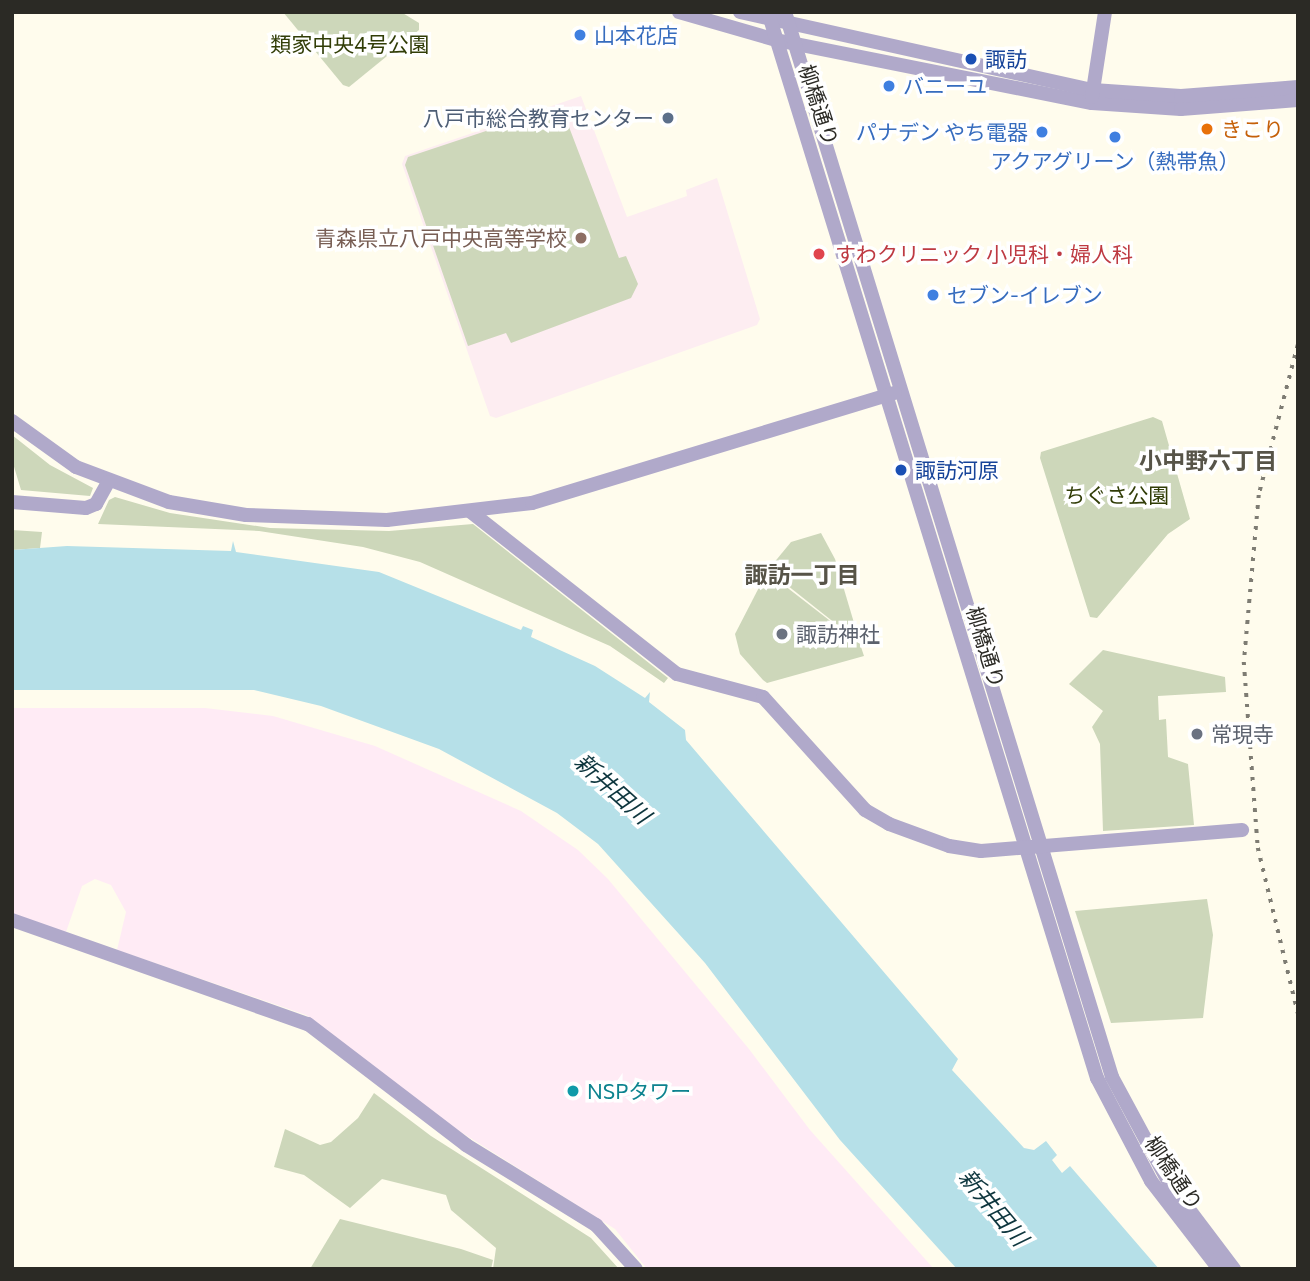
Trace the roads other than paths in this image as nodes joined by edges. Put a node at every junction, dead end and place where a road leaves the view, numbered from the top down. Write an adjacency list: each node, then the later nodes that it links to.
1 (680, 12): 6 (street)
2 (740, 12): 4 (street)
3 (1105, 12): 9 (street)
4 (769, 16): 5 (street); 6 (street, 柳橋通り)
5 (786, 18): 7 (street, 柳橋通り); 9 (street)
6 (776, 40): 7 (street); 11 (street, 柳橋通り)
7 (793, 43): 9 (street); 11 (street, 柳橋通り)
8 (1298, 87): 9 (street)
9 (1092, 97): 10 (street)
10 (1298, 100)
11 (893, 393): 15 (street); 17 (street, 柳橋通り)
12 (12, 421): 13 (street)
13 (108, 482): 14 (street); 15 (street)
14 (12, 502)
15 (471, 512): 17 (street)
16 (1242, 830): 17 (street)
17 (1033, 848): 20 (street, 柳橋通り); 21 (street, 柳橋通り)
18 (12, 920): 19 (street)
19 (636, 1269)
20 (1219, 1269)
21 (1234, 1269)

